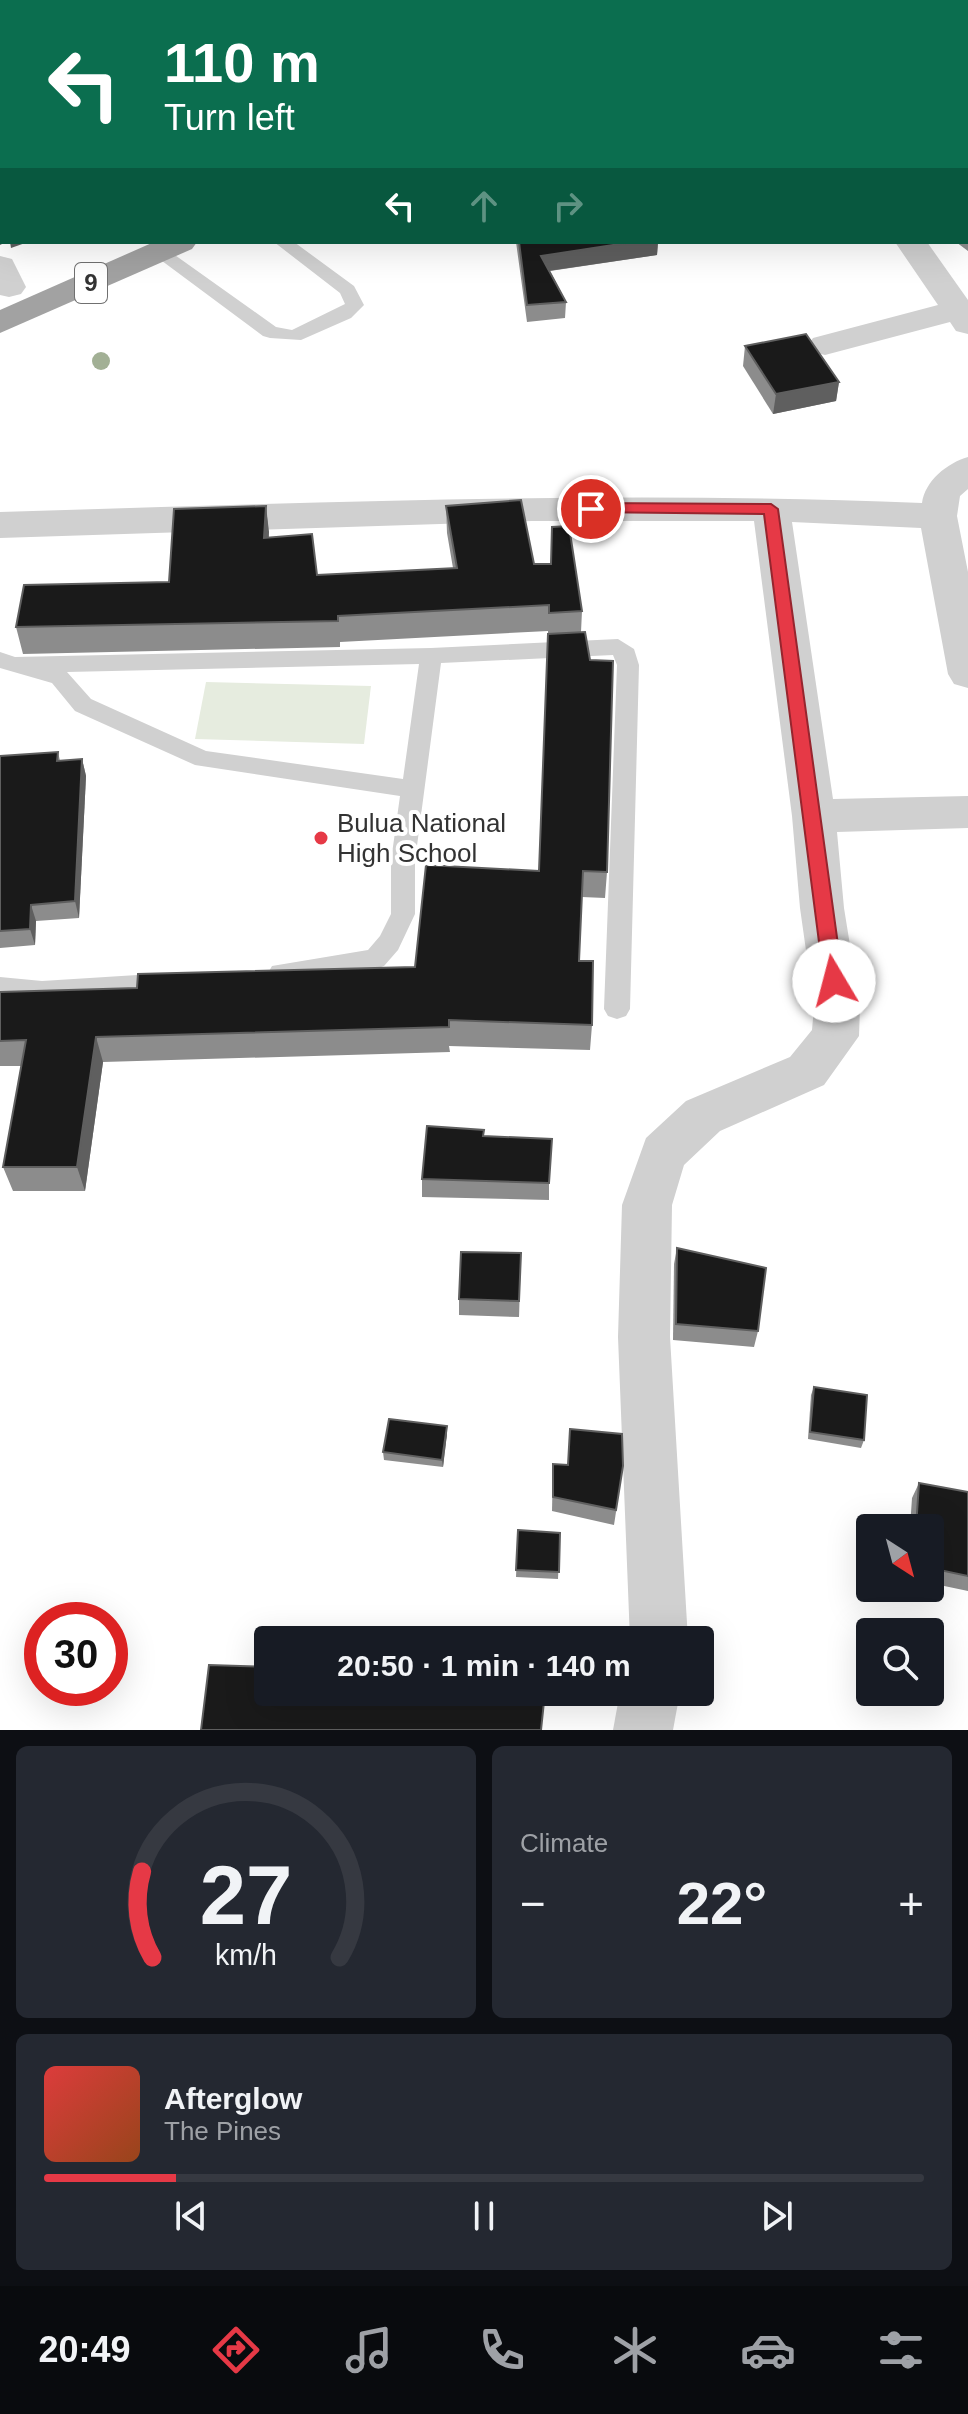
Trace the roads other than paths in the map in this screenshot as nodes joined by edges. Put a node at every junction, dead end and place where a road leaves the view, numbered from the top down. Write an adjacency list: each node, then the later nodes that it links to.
1 (105, 244): 5 (highway, 9)
2 (286, 244): 4 (lane)
3 (912, 244): 6 (street)
4 (170, 247): 7 (highway, 9)
5 (3, 281)
6 (962, 317): 8 (street)
7 (0, 323)
8 (825, 345)
9 (968, 469): 11 (street)
10 (771, 509): 11 (street); 12 (street); 18 (street)
11 (938, 516): 15 (street)
12 (0, 525)
13 (431, 656): 14 (lane); 16 (lane); 22 (lane)
14 (7, 662): 16 (lane)
15 (968, 674)
16 (412, 789): 19 (lane)
17 (968, 812): 18 (street)
18 (814, 816): 23 (street)
19 (251, 976)
20 (189, 981): 21 (lane)
21 (0, 987)
22 (617, 1009)
23 (658, 1626)
24 (647, 1706): 25 (street)
25 (643, 1730)

